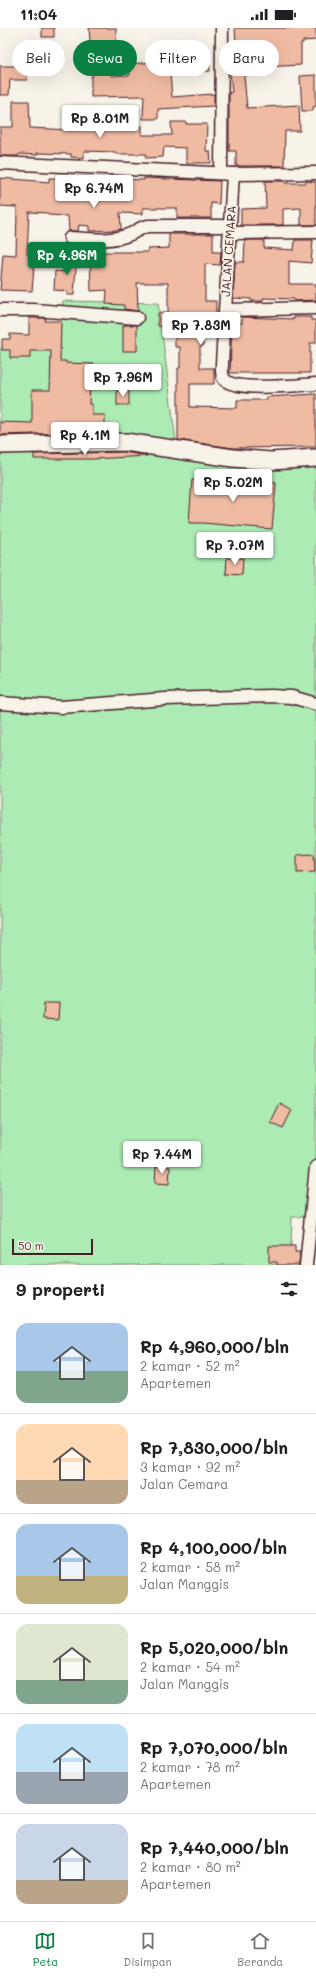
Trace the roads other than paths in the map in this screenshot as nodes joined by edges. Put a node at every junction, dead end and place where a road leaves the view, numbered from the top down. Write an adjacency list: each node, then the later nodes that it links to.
1 (222, 28): 4 (street, JALAN CEMARA)
2 (0, 163): 4 (street)
3 (316, 173): 4 (street)
4 (227, 174): 5 (street, JALAN CEMARA)
5 (230, 229): 6 (street); 7 (street); 10 (street, JALAN CEMARA)
6 (316, 232)
7 (70, 238)
8 (316, 308): 10 (street)
9 (0, 310): 11 (street)
10 (225, 310): 12 (street, JALAN CEMARA)
11 (137, 318)
12 (316, 384)
13 (0, 445): 14 (street)
14 (316, 458)
15 (0, 703): 16 (street)
16 (316, 704)
17 (316, 1167): 18 (street)
18 (306, 1265)

